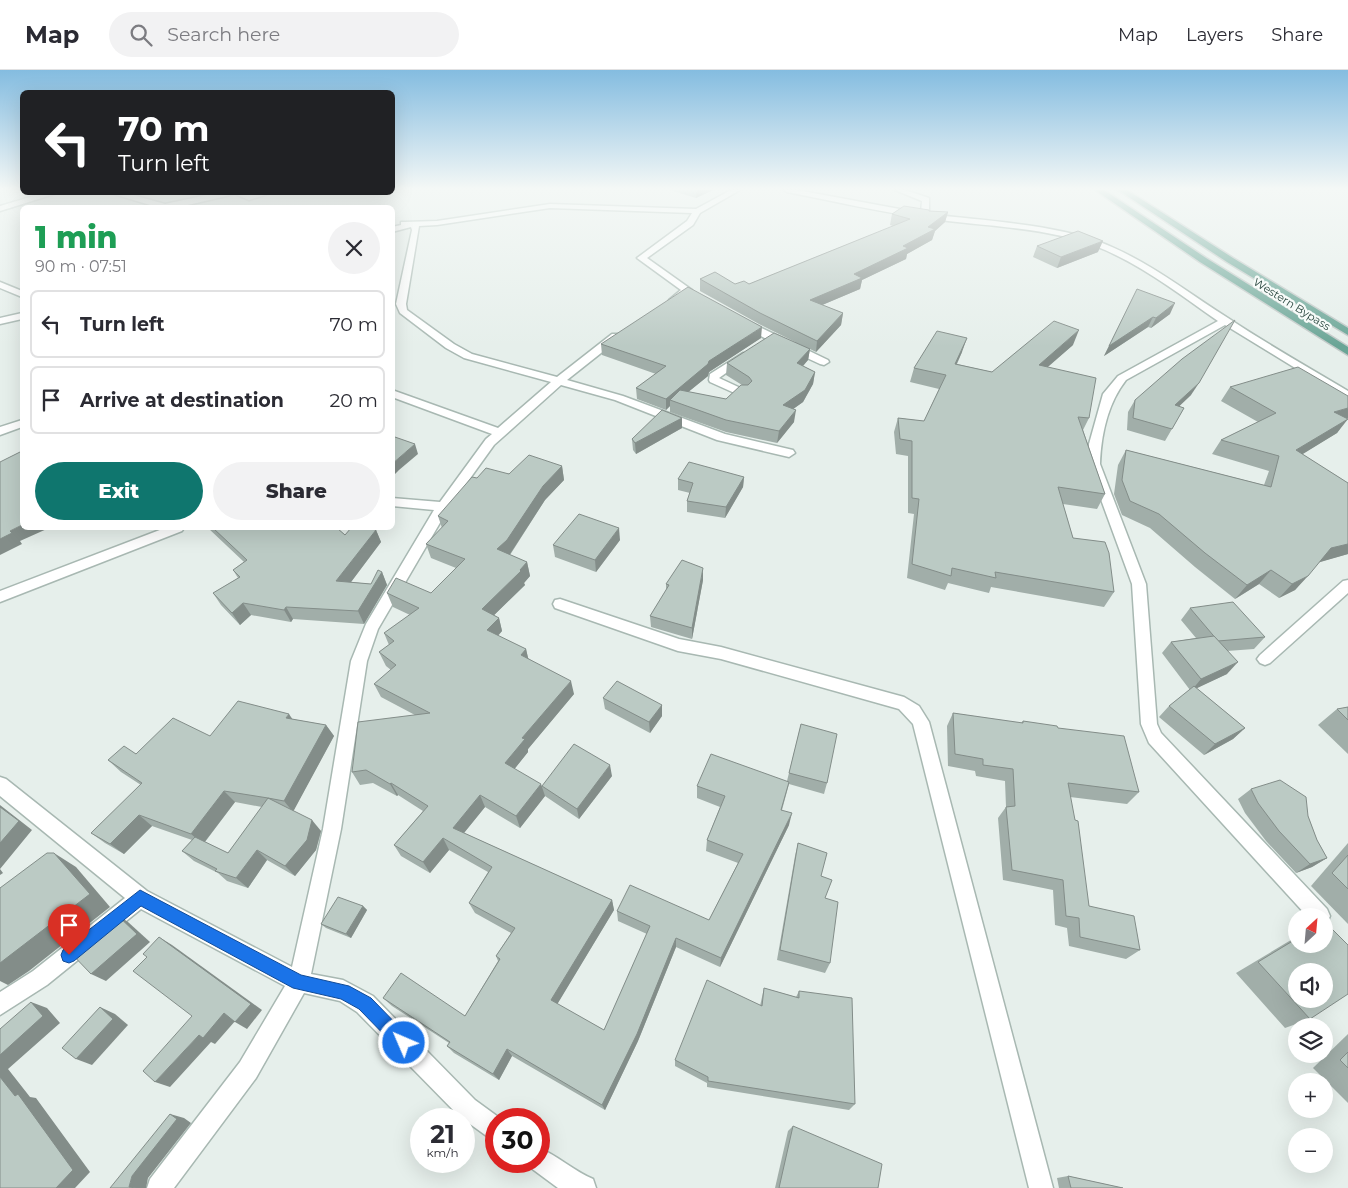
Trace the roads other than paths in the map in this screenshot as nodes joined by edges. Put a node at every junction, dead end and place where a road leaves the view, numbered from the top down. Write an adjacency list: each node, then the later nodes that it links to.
1 (415, 242): 6 (street)
2 (663, 242): 10 (street)
3 (1089, 242): 14 (street)
4 (1176, 242): 18 (main road, Western Bypass)
5 (1202, 242): 16 (main road, Western Bypass)
6 (406, 282): 7 (street); 20 (street)
7 (395, 283)
8 (0, 285): 9 (street)
9 (20, 293)
10 (660, 309)
11 (20, 316): 13 (street)
12 (738, 319): 17 (street)
13 (0, 321)
14 (1225, 321): 23 (street); 37 (street)
15 (628, 328): 20 (street)
16 (1348, 332)
17 (764, 343): 19 (street); 21 (street)
18 (1348, 352)
19 (824, 362)
20 (558, 382): 26 (street); 27 (street)
21 (743, 393)
22 (395, 394): 26 (street)
23 (1348, 396)
24 (20, 423): 25 (street)
25 (0, 431)
26 (500, 432): 29 (street)
27 (789, 453)
28 (395, 502): 29 (street)
29 (444, 507): 38 (street)
30 (172, 530): 32 (street)
31 (1348, 585): 34 (street)
32 (0, 597)
33 (560, 604): 44 (street)
34 (1265, 659)
35 (0, 785): 36 (street)
36 (140, 898): 38 (street); 39 (street)
37 (1312, 908)
38 (299, 982): 40 (street); 42 (street)
39 (0, 1004)
40 (485, 1121)
41 (550, 1168): 43 (street)
42 (159, 1188)
43 (584, 1188)
44 (1041, 1188)

